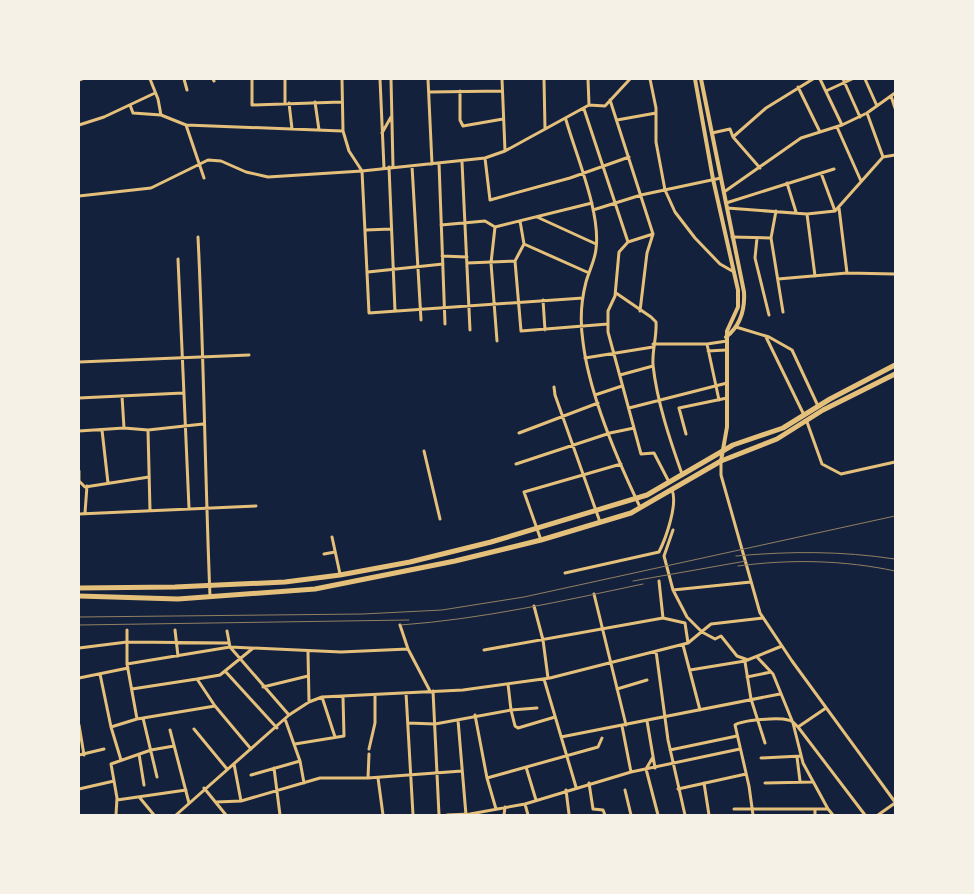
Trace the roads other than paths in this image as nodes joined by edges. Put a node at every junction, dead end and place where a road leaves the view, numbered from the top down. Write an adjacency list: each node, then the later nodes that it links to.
1 (150, 79): 28 (street)
2 (184, 79): 23 (street)
3 (252, 79): 34 (street)
4 (285, 79): 34 (street)
5 (342, 79): 33 (street)
6 (380, 79): 58 (street)
7 (391, 79): 44 (street)
8 (428, 79): 27 (street)
9 (502, 79): 25 (street)
10 (544, 79): 53 (street)
11 (588, 79): 36 (street)
12 (630, 79): 31 (street)
13 (650, 79): 40 (street)
14 (694, 79): 80 (street)
15 (701, 79): 57 (street)
16 (813, 79): 20 (street)
17 (820, 79): 26 (street)
18 (852, 79): 21 (street)
19 (865, 79): 37 (street)
20 (808, 80): 22 (street)
21 (844, 81): 26 (street); 43 (street)
22 (798, 87): 56 (street); 59 (street)
23 (187, 90)
24 (460, 91): 25 (street); 27 (street); 45 (street)
25 (502, 91): 45 (street)
26 (826, 91): 50 (street)
27 (430, 92): 68 (street)
28 (155, 93): 35 (street); 42 (street)
29 (895, 93): 30 (street)
30 (891, 96): 37 (street); 38 (street)
31 (610, 100): 36 (street); 47 (street)
32 (315, 102): 33 (street); 34 (street); 54 (street)
33 (341, 102): 55 (street)
34 (287, 103): 52 (street)
35 (130, 105): 42 (street); 48 (street)
36 (589, 105): 39 (street)
37 (877, 106): 41 (street)
38 (895, 108)
39 (584, 109): 46 (street); 71 (street)
40 (656, 113): 47 (street); 83 (street)
41 (867, 113): 43 (street); 63 (street)
42 (161, 115): 49 (street)
43 (860, 116): 50 (street)
44 (392, 117): 58 (street); 70 (street)
45 (503, 119): 60 (street)
46 (566, 120): 53 (street); 77 (street)
47 (617, 120): 62 (street)
48 (79, 125)
49 (186, 125): 52 (street); 67 (street)
50 (842, 125): 51 (street)
51 (837, 126): 56 (street); 81 (street)
52 (292, 129): 54 (street)
53 (545, 129): 60 (street)
54 (319, 130): 55 (street)
55 (343, 131): 75 (street)
56 (820, 132): 73 (street)
57 (712, 133): 59 (street); 79 (street)
58 (382, 134): 72 (street)
59 (733, 137): 73 (street)
60 (505, 151): 64 (street)
61 (895, 156): 63 (street)
62 (629, 157): 71 (street); 85 (street)
63 (883, 157): 81 (street)
64 (485, 158): 65 (street); 77 (street)
65 (462, 162): 66 (street); 99 (street)
66 (439, 163): 68 (street); 100 (street)
67 (198, 164): 75 (street); 78 (street); 86 (street)
68 (432, 164): 69 (street)
69 (412, 166): 70 (street); 119 (street)
70 (391, 167): 72 (street); 102 (street)
71 (602, 167): 77 (street); 89 (street)
72 (384, 168): 75 (street)
73 (760, 168): 84 (street)
74 (834, 168): 76 (street)
75 (362, 171): 103 (street)
76 (821, 172): 82 (street); 94 (street)
77 (582, 174): 87 (street)
78 (204, 178)
79 (721, 178): 80 (street); 84 (street)
80 (713, 179): 83 (street); 122 (street)
81 (861, 181): 91 (street)
82 (787, 183): 88 (street); 95 (street)
83 (665, 190): 85 (street); 122 (street)
84 (724, 192): 88 (street)
85 (641, 195): 89 (street); 104 (street)
86 (79, 196)
87 (592, 203): 92 (street); 97 (street)
88 (726, 203): 90 (street)
89 (615, 204): 92 (street); 109 (street)
90 (727, 208): 93 (street); 106 (street)
91 (839, 208): 94 (street); 124 (street)
92 (593, 210): 111 (street)
93 (776, 211): 95 (street); 108 (street)
94 (835, 211): 96 (street)
95 (796, 212): 96 (street)
96 (807, 214): 126 (street)
97 (537, 217): 98 (street); 111 (street)
98 (520, 221): 101 (street); 110 (street)
99 (466, 223): 100 (street); 101 (street); 113 (street)
100 (441, 225): 112 (street)
101 (495, 227): 115 (street)
102 (391, 229): 103 (street); 120 (street)
103 (366, 230): 121 (street)
104 (653, 234): 109 (street); 137 (street)
105 (198, 237): 156 (street)
106 (732, 237): 107 (street); 144 (street)
107 (757, 238): 108 (street); 139 (street)
108 (771, 238): 127 (street)
109 (628, 242): 128 (street)
110 (524, 244): 116 (street); 123 (street)
111 (596, 244): 123 (street)
112 (442, 256): 113 (street); 118 (street)
113 (467, 257): 117 (street)
114 (178, 259): 158 (street)
115 (491, 262): 116 (street); 117 (street); 132 (street)
116 (515, 262): 131 (street)
117 (468, 263): 133 (street)
118 (443, 264): 119 (street); 134 (street)
119 (418, 267): 120 (street); 135 (street)
120 (393, 270): 121 (street); 136 (street)
121 (368, 272): 136 (street)
122 (734, 272): 148 (street)
123 (589, 273): 129 (street)
124 (847, 273): 125 (street); 126 (street)
125 (895, 274)
126 (814, 276): 127 (street)
127 (778, 279): 138 (street)
128 (616, 292): 137 (street); 142 (street)
129 (583, 298): 130 (street); 143 (street)
130 (543, 300): 131 (street); 146 (street)
131 (518, 302): 132 (street); 146 (street)
132 (494, 304): 133 (street); 149 (street)
133 (469, 306): 134 (street); 145 (street)
134 (445, 308): 135 (street); 141 (street)
135 (420, 310): 136 (street); 140 (street)
136 (395, 311)
137 (640, 311): 151 (street)
138 (783, 312)
139 (769, 315)
140 (421, 320)
141 (445, 324)
142 (608, 324): 143 (street); 154 (street)
143 (582, 325): 146 (street); 157 (street)
144 (736, 327): 147 (street); 148 (street)
145 (470, 330)
146 (545, 330)
147 (766, 337): 176 (street); 178 (street)
148 (726, 339): 150 (street); 152 (street)
149 (496, 342)
150 (707, 344): 151 (street); 153 (street)
151 (653, 346): 154 (street); 161 (street)
152 (726, 350): 153 (street); 164 (street)
153 (708, 351): 166 (street)
154 (613, 352): 157 (street); 163 (street)
155 (249, 355): 156 (street)
156 (204, 356): 158 (street); 181 (street)
157 (585, 358): 169 (street)
158 (181, 359): 159 (street); 168 (street)
159 (79, 362)
160 (895, 365): 176 (main road)
161 (653, 366): 163 (street); 173 (street)
162 (895, 374): 180 (main road)
163 (620, 375): 165 (street)
164 (727, 384): 166 (street); 172 (street)
165 (622, 386): 169 (street); 177 (street)
166 (715, 386): 173 (street); 174 (street)
167 (554, 387): 179 (street)
168 (183, 393): 170 (street); 182 (street)
169 (595, 395): 175 (street)
170 (122, 396): 171 (street); 183 (street)
171 (79, 398)
172 (727, 398): 174 (street); 193 (street)
173 (660, 399): 177 (street); 200 (street)
174 (719, 400): 190 (street)
175 (598, 403): 179 (street); 189 (street)
176 (818, 406): 178 (main road)
177 (628, 408): 184 (street)
178 (804, 415): 193 (main road)
179 (562, 416): 188 (street); 191 (street)
180 (807, 422): 194 (main road); 195 (street)
181 (203, 424): 182 (street); 209 (street)
182 (185, 425): 186 (street); 208 (street)
183 (124, 428): 185 (street); 186 (street)
184 (634, 428): 189 (street); 202 (street)
185 (102, 430): 187 (street); 203 (street)
186 (148, 430): 201 (street)
187 (79, 431)
188 (519, 433)
189 (610, 433): 191 (street); 197 (street)
190 (686, 434)
191 (572, 445): 196 (street); 199 (street)
192 (424, 451): 215 (street)
193 (722, 452): 194 (street); 200 (main road)
194 (721, 461): 205 (main road); 228 (street)
195 (895, 462)
196 (516, 464)
197 (621, 464): 199 (street); 206 (street)
198 (79, 471): 204 (street)
199 (583, 475): 212 (street); 217 (street)
200 (682, 475): 202 (main road)
201 (149, 476): 203 (street); 211 (street)
202 (669, 482): 206 (main road)
203 (108, 483): 204 (street)
204 (88, 486): 214 (street)
205 (672, 490): 210 (main road); 224 (street)
206 (637, 500): 210 (street); 212 (main road)
207 (256, 506): 209 (street)
208 (189, 508): 209 (street); 211 (street)
209 (206, 508): 229 (street)
210 (641, 508): 216 (main road)
211 (150, 510): 214 (street)
212 (596, 511): 216 (street); 217 (main road)
213 (79, 514): 214 (street)
214 (85, 514)
215 (440, 519)
216 (600, 522): 220 (main road)
217 (536, 529): 220 (street); 223 (main road)
218 (673, 530): 231 (street)
219 (332, 537): 221 (street)
220 (541, 540): 226 (main road)
221 (335, 552): 222 (street); 225 (street)
222 (324, 554)
223 (359, 571): 225 (main road); 226 (main road)
224 (565, 573)
225 (340, 575): 229 (main road)
226 (361, 580): 234 (main road)
227 (659, 581): 236 (street)
228 (751, 582): 231 (street); 237 (street)
229 (209, 586): 230 (main road); 234 (street)
230 (79, 588)
231 (673, 590): 243 (street)
232 (594, 594): 239 (street)
233 (79, 596): 234 (main road)
234 (210, 597)
235 (534, 606): 244 (street)
236 (663, 618): 239 (street); 247 (street)
237 (763, 618): 243 (street); 249 (street)
238 (400, 625): 251 (street)
239 (602, 628): 244 (street); 260 (street)
240 (127, 630): 245 (street)
241 (176, 630): 246 (street)
242 (227, 631): 248 (street)
243 (702, 632): 247 (street); 259 (street)
244 (543, 640): 253 (street); 269 (street)
245 (127, 642): 246 (street); 250 (street); 261 (street)
246 (178, 642): 248 (street); 256 (street)
247 (686, 644): 255 (street); 262 (street)
248 (229, 645): 252 (street); 256 (street); 258 (street)
249 (782, 646): 257 (street); 286 (street)
250 (79, 648)
251 (408, 648): 254 (street); 276 (street)
252 (252, 649): 254 (street); 258 (street)
253 (484, 650)
254 (308, 652): 266 (street)
255 (656, 652): 260 (street); 292 (street)
256 (178, 656): 261 (street)
257 (757, 656): 259 (street); 264 (street)
258 (239, 658): 263 (street); 273 (street)
259 (747, 661): 262 (street); 267 (street)
260 (610, 663): 269 (street); 275 (street)
261 (127, 666): 265 (street); 274 (street)
262 (690, 670): 288 (street)
263 (225, 671): 270 (street); 307 (street)
264 (772, 672): 267 (street); 278 (street)
265 (100, 674): 268 (street); 305 (street)
266 (308, 676): 273 (street); 283 (street)
267 (747, 677): 282 (street)
268 (79, 678)
269 (546, 678): 272 (street); 291 (street)
270 (197, 679): 274 (street); 284 (street)
271 (648, 680): 275 (street)
272 (508, 684): 276 (street); 287 (street)
273 (262, 687): 290 (street)
274 (132, 688): 294 (street)
275 (617, 689): 303 (street)
276 (432, 691): 277 (street); 301 (street)
277 (406, 693): 279 (street); 299 (street)
278 (780, 694): 282 (street); 300 (street)
279 (375, 695): 280 (street); 319 (street)
280 (343, 696): 281 (street); 312 (street)
281 (322, 698): 283 (street); 312 (street)
282 (751, 700): 288 (street); 297 (street)
283 (309, 702): 290 (street)
284 (215, 706): 293 (street); 317 (street)
285 (537, 708): 287 (street)
286 (826, 708): 306 (street); 372 (street)
287 (511, 710): 289 (street); 291 (street)
288 (700, 710): 292 (street)
289 (475, 715): 296 (street); 350 (street)
290 (289, 716): 295 (street)
291 (556, 717): 311 (street)
292 (666, 717): 298 (street); 322 (street)
293 (143, 718): 294 (street); 321 (street)
294 (137, 719): 305 (street)
295 (285, 719): 307 (street); 315 (street)
296 (458, 720): 301 (street); 341 (street)
297 (759, 720): 300 (street); 310 (street); 314 (street)
298 (647, 721): 303 (street); 330 (street)
299 (408, 723): 301 (street); 346 (street)
300 (793, 723): 306 (street); 329 (street)
301 (434, 724): 343 (street)
302 (79, 725): 323 (street)
303 (626, 725): 304 (street)
304 (622, 726): 311 (street); 342 (street)
305 (111, 727): 332 (street)
306 (798, 727): 402 (street)
307 (277, 728): 317 (street)
308 (170, 730): 316 (street)
309 (194, 730): 339 (street)
310 (737, 736): 320 (street); 322 (street)
311 (561, 737): 327 (street)
312 (335, 738): 315 (street)
313 (602, 738): 327 (street)
314 (765, 743)
315 (294, 744): 333 (street)
316 (174, 746): 321 (street); 363 (street)
317 (251, 748): 334 (street)
318 (104, 749): 323 (street)
319 (369, 749)
320 (740, 749): 335 (street); 344 (street)
321 (151, 750): 324 (street); 347 (street)
322 (670, 750): 335 (street)
323 (84, 754): 326 (street)
324 (139, 754): 332 (street); 358 (street)
325 (369, 754): 348 (street)
326 (79, 755)
327 (567, 755): 336 (street); 359 (street)
328 (797, 756): 329 (street); 331 (street); 352 (street)
329 (801, 756): 353 (street)
330 (653, 757): 338 (street); 340 (street)
331 (761, 758)
332 (121, 760): 351 (street)
333 (300, 760): 337 (street); 354 (street)
334 (234, 764): 339 (street); 370 (street)
335 (673, 765): 338 (street); 361 (street)
336 (526, 767): 350 (street); 369 (street)
337 (274, 768): 345 (street); 364 (street)
338 (655, 768): 340 (street)
339 (227, 769): 360 (street)
340 (646, 769): 342 (street); 396 (street)
341 (462, 771): 343 (street); 391 (street)
342 (631, 772): 355 (street)
343 (437, 774): 346 (street); 389 (street)
344 (746, 774): 356 (street); 378 (street)
345 (251, 775)
346 (411, 776): 349 (street); 388 (street)
347 (157, 777)
348 (368, 778): 349 (street); 354 (street)
349 (378, 778): 387 (street)
350 (487, 778): 376 (street)
351 (114, 781): 362 (street); 368 (street)
352 (800, 781): 353 (street); 357 (street)
353 (813, 782): 380 (street)
354 (304, 783): 364 (street)
355 (589, 783): 359 (street); 394 (street)
356 (704, 783): 361 (street); 398 (street)
357 (765, 783)
358 (144, 785)
359 (576, 787): 365 (street)
360 (204, 788): 371 (street); 373 (street)
361 (678, 788): 397 (street)
362 (79, 789)
363 (186, 790): 367 (street); 373 (street)
364 (278, 790): 370 (street); 386 (street)
365 (566, 790): 369 (street); 381 (street)
366 (625, 790): 395 (street)
367 (140, 798): 368 (street); 383 (street)
368 (117, 800): 382 (street)
369 (536, 800): 374 (street)
370 (241, 801): 371 (street)
371 (216, 802): 385 (street)
372 (895, 802): 403 (street)
373 (189, 803): 384 (street)
374 (525, 804): 375 (street); 393 (street)
375 (505, 807): 376 (street); 392 (street)
376 (496, 809): 391 (street)
377 (734, 809): 378 (street)
378 (753, 809): 379 (street); 399 (street)
379 (815, 809): 380 (street); 400 (street)
380 (828, 809): 401 (street)
381 (569, 814)
382 (116, 815)
383 (154, 815)
384 (176, 815)
385 (226, 815)
386 (280, 815)
387 (383, 815)
388 (413, 815)
389 (439, 815)
390 (447, 815): 391 (street)
391 (466, 815)
392 (504, 815)
393 (528, 815)
394 (605, 815)
395 (631, 815)
396 (658, 815)
397 (684, 815)
398 (709, 815)
399 (753, 815)
400 (815, 815)
401 (832, 815)
402 (865, 815)
403 (878, 815)

